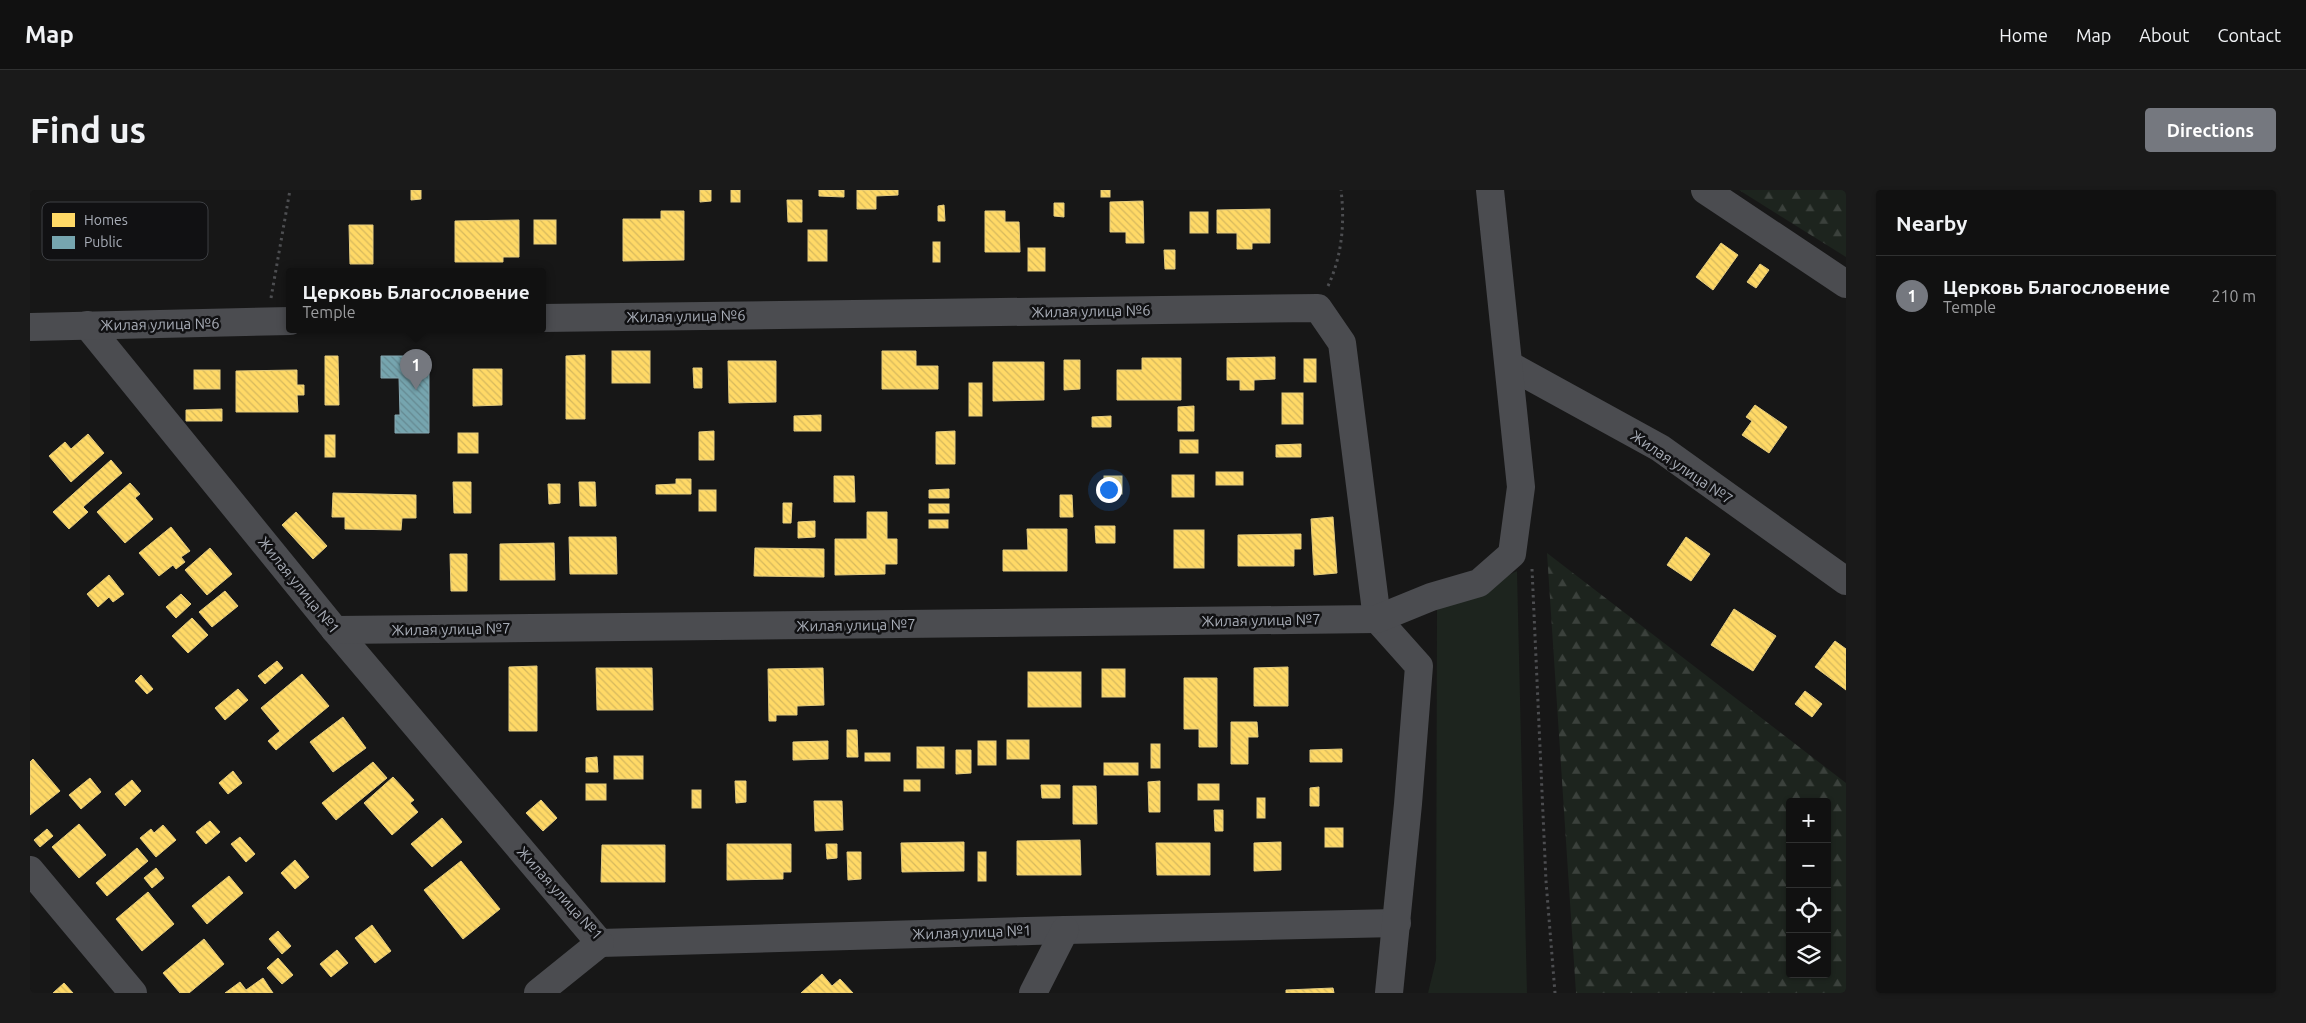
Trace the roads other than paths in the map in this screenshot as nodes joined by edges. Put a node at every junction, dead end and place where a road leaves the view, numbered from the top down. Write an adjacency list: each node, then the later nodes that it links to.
1 (1490, 190): 8 (street)
2 (1704, 190): 3 (street)
3 (1846, 284)
4 (546, 318): 10 (street, Жилая улица №6)
5 (278, 322): 6 (street, Жилая улица №6)
6 (87, 325): 7 (street, Жилая улица №6); 11 (street, Жилая улица №1)
7 (32, 326)
8 (1509, 365): 9 (street, Жилая улица №7); 10 (street)
9 (1846, 580)
10 (1377, 619): 11 (street, Жилая улица №7); 13 (street)
11 (335, 630): 15 (street, Жилая улица №1)
12 (30, 870): 16 (street)
13 (1397, 923): 14 (street, Жилая улица №1); 19 (street)
14 (1065, 930): 15 (street, Жилая улица №1); 18 (street)
15 (600, 943): 17 (street)
16 (133, 993)
17 (538, 993)
18 (1033, 993)
19 (1389, 993)

